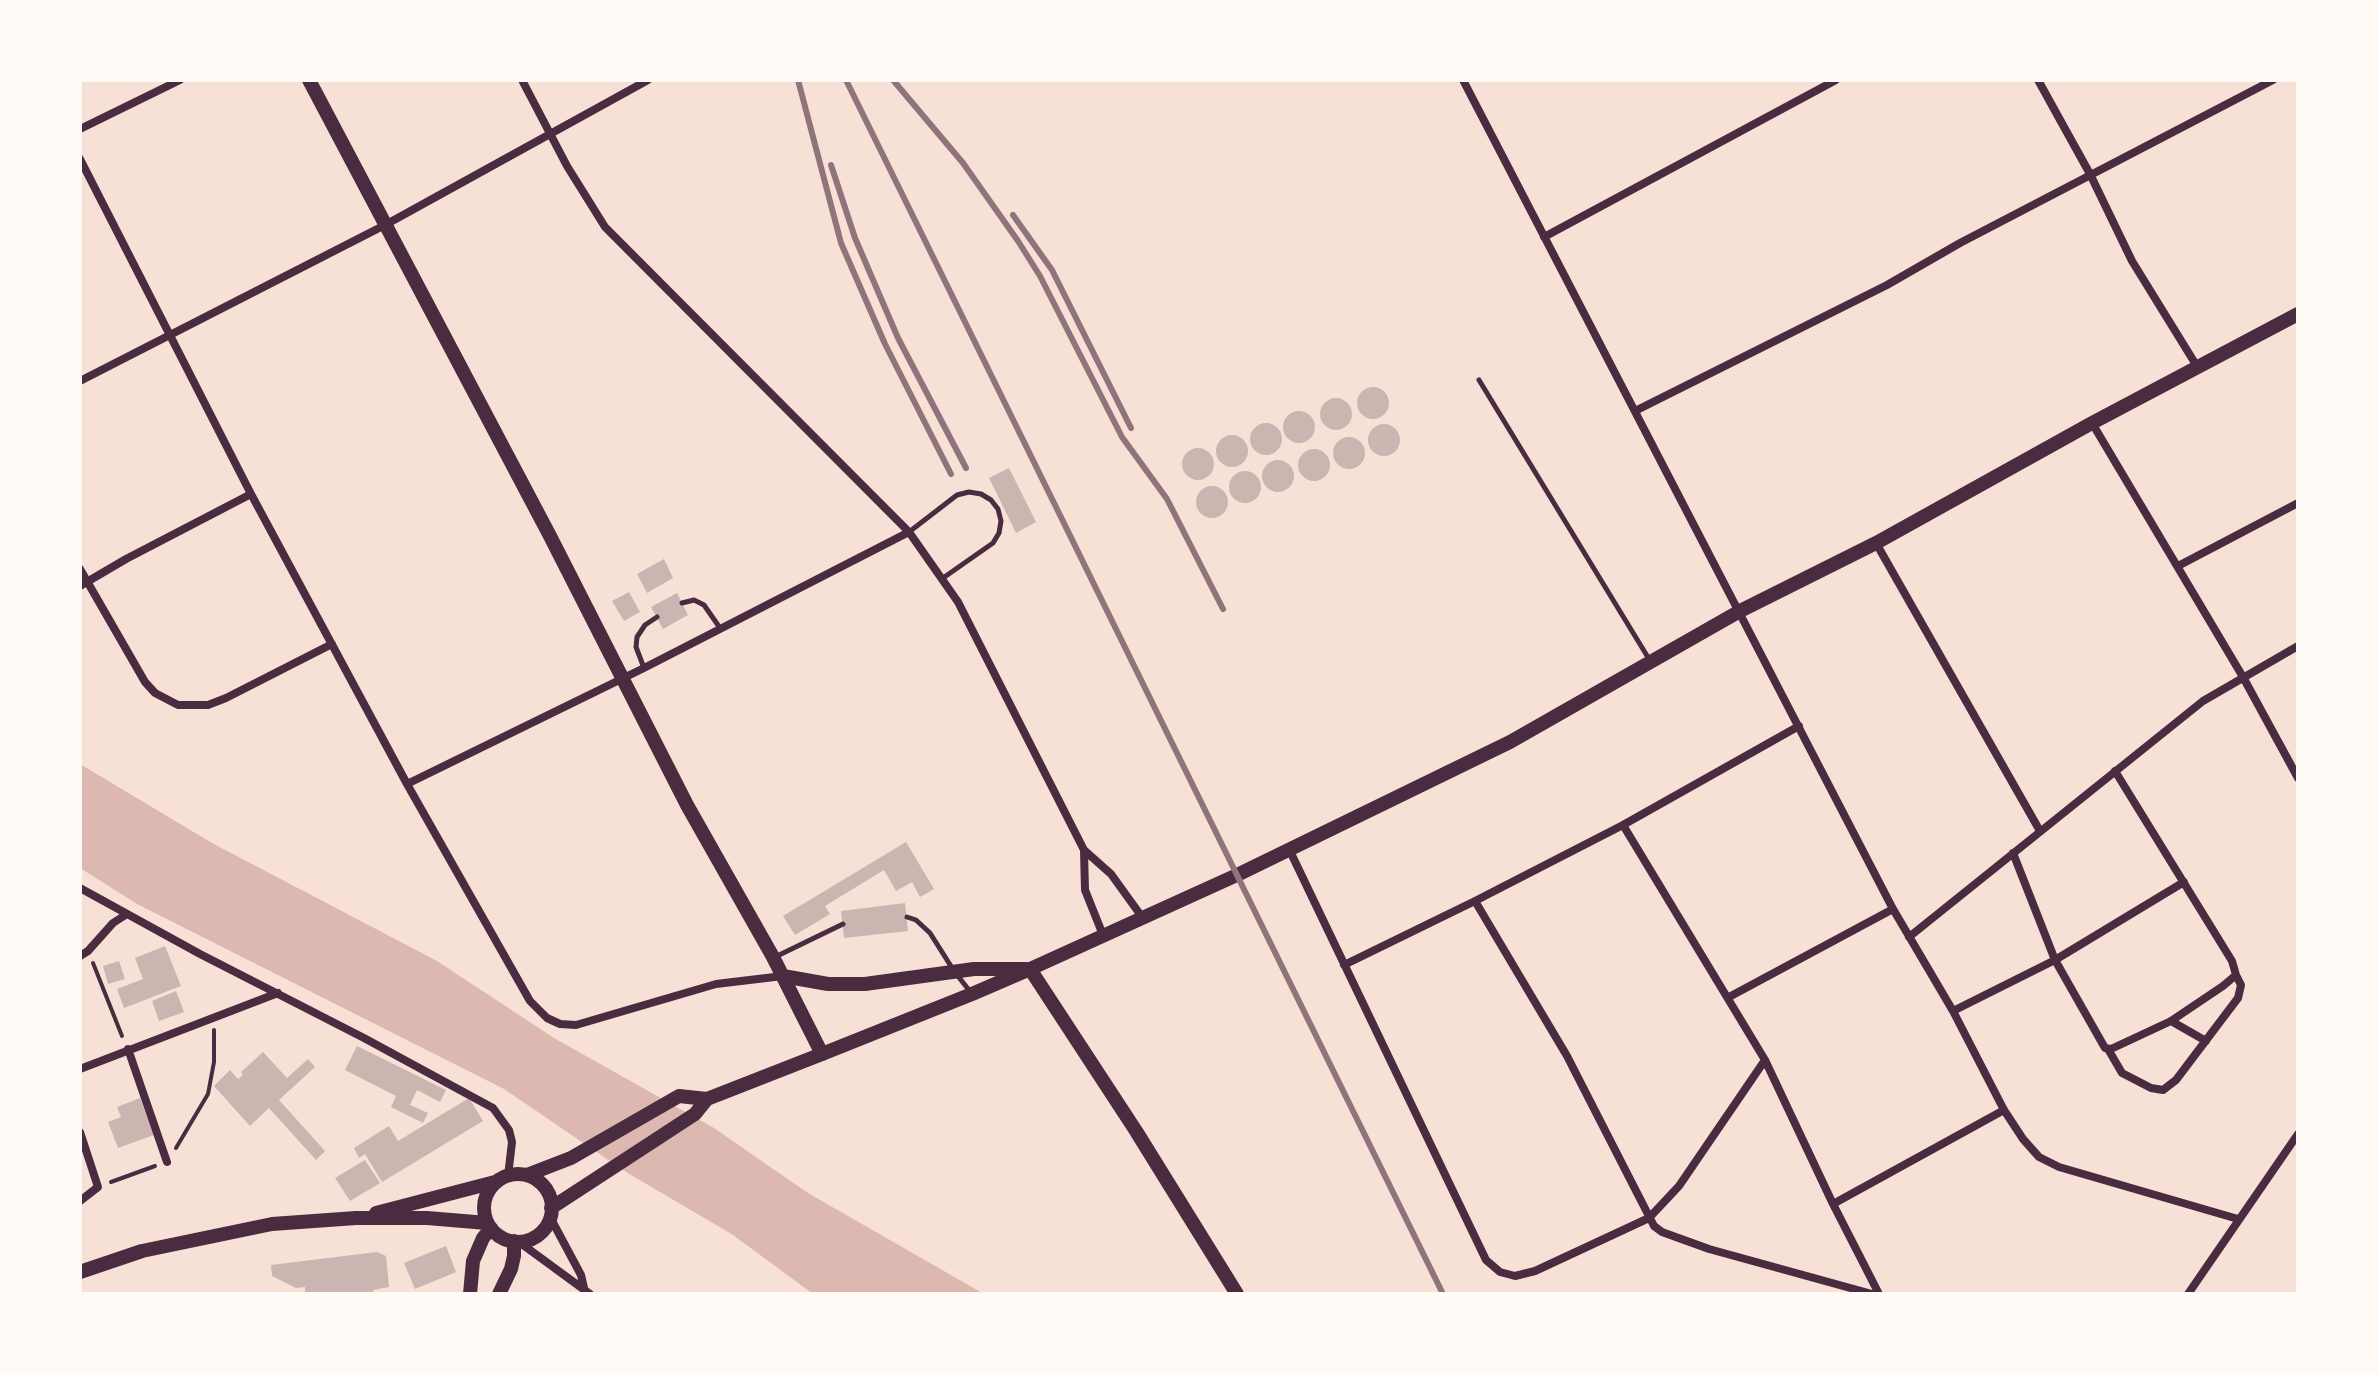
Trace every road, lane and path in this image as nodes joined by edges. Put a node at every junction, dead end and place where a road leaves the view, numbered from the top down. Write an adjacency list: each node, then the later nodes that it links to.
1 (180, 80): 9 (street)
2 (309, 80): 13 (main road)
3 (522, 80): 10 (street)
4 (648, 80): 10 (street)
5 (1463, 80): 14 (street)
6 (1836, 80): 14 (street)
7 (2038, 80): 12 (street)
8 (2273, 80): 12 (street)
9 (80, 129)
10 (550, 133): 13 (street); 24 (street)
11 (80, 159): 16 (street)
12 (2090, 174): 17 (street); 20 (street)
13 (385, 225): 16 (street); 38 (main road)
14 (1544, 237): 20 (street)
15 (2298, 314): 17 (main road)
16 (171, 334): 19 (street); 22 (street)
17 (2198, 368): 21 (main road)
18 (1479, 380): 36 (lane)
19 (80, 381)
20 (1635, 411): 31 (street)
21 (2092, 423): 25 (main road); 26 (street)
22 (251, 494): 29 (street); 34 (street)
23 (2298, 503): 26 (street)
24 (909, 532): 28 (street); 28 (lane); 33 (street)
25 (1876, 543): 31 (main road); 45 (street)
26 (2178, 566): 39 (street)
27 (80, 569): 29 (street)
28 (943, 578): 47 (street)
29 (84, 584): 34 (street)
30 (682, 603): 33 (lane)
31 (1740, 611): 36 (main road); 40 (street)
32 (657, 617): 37 (lane)
33 (720, 628): 37 (street)
34 (332, 644): 43 (street)
35 (2298, 646): 39 (street)
36 (1651, 663): 46 (main road)
37 (644, 668): 38 (street)
38 (622, 677): 43 (street); 60 (main road)
39 (2243, 677): 41 (street); 42 (street)
40 (1799, 726): 44 (street); 52 (street)
41 (2115, 771): 45 (street); 49 (street)
42 (2298, 778)
43 (407, 784): 66 (street)
44 (1623, 825): 51 (street); 69 (street)
45 (2040, 831): 48 (street)
46 (1289, 849): 55 (main road); 62 (street)
47 (1084, 850): 55 (street); 57 (street)
48 (2013, 853): 58 (street); 61 (street)
49 (2184, 882): 61 (street); 65 (street)
50 (80, 888): 53 (street)
51 (1475, 901): 62 (street); 91 (street)
52 (1893, 909): 58 (street); 69 (street)
53 (127, 914): 59 (street); 67 (street)
54 (907, 917): 64 (lane)
55 (1142, 917): 57 (main road)
56 (843, 924): 60 (lane)
57 (1103, 935): 63 (main road)
58 (1909, 937): 70 (street)
59 (84, 954): 74 (path)
60 (773, 957): 66 (main road)
61 (2055, 960): 70 (street); 75 (street)
62 (1344, 965): 91 (street)
63 (1030, 969): 64 (main road); 68 (main road); 99 (main road)
64 (954, 971): 66 (main road); 68 (lane)
65 (2236, 975): 72 (street); 73 (street)
66 (783, 976): 76 (main road)
67 (278, 993): 71 (street); 85 (street)
68 (972, 994): 76 (main road)
69 (1729, 997): 77 (street)
70 (1953, 1011): 80 (street)
71 (215, 1016): 74 (street); 83 (path)
72 (2171, 1021): 73 (street); 75 (street)
73 (2206, 1041): 75 (street)
74 (128, 1049): 78 (street); 83 (street)
75 (2108, 1049)
76 (822, 1054): 79 (main road)
77 (1765, 1060): 88 (street); 91 (street)
78 (80, 1069)
79 (707, 1099): 84 (main road); 89 (main road)
80 (2004, 1110): 88 (street); 92 (street)
81 (80, 1132): 86 (street)
82 (2298, 1134): 92 (street)
83 (167, 1162): 86 (path)
84 (527, 1175): 85 (main road); 89 (main road)
85 (502, 1179): 90 (main road); 93 (main road)
86 (98, 1187): 87 (street)
87 (80, 1201)
88 (1833, 1204): 101 (street)
89 (551, 1212): 94 (main road); 96 (street)
90 (356, 1218): 93 (main road); 95 (main road)
91 (1649, 1218): 100 (street)
92 (2238, 1219): 102 (street)
93 (489, 1225): 94 (main road); 97 (main road)
94 (517, 1242): 96 (street); 98 (main road)
95 (80, 1272)
96 (587, 1292)
97 (470, 1294)
98 (499, 1294)
99 (1237, 1294)
100 (1872, 1294)
101 (1879, 1294)
102 (2188, 1294)

